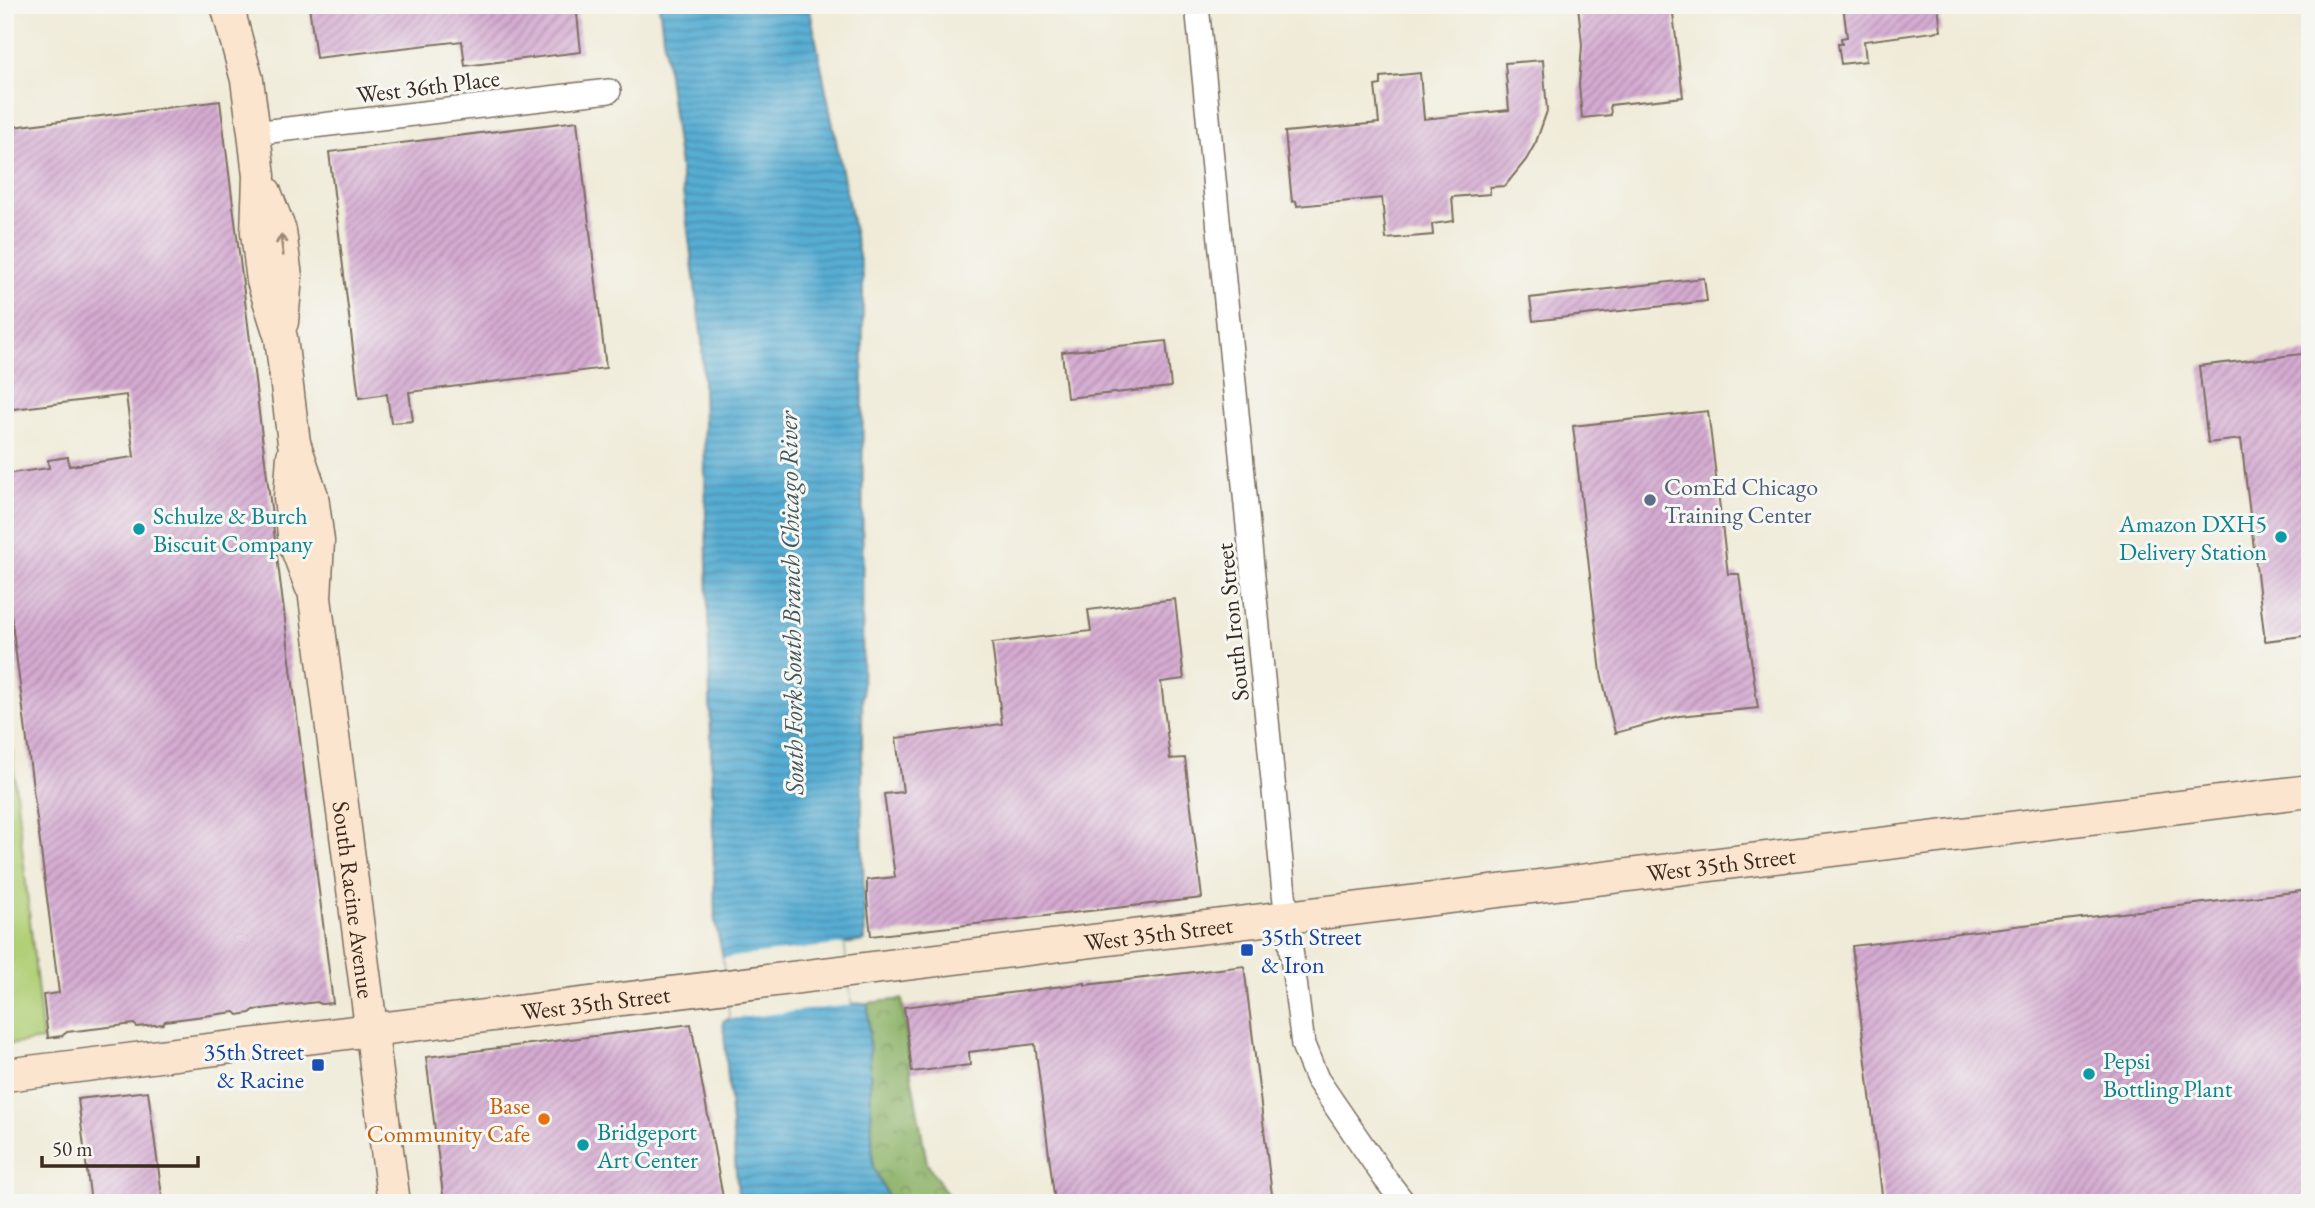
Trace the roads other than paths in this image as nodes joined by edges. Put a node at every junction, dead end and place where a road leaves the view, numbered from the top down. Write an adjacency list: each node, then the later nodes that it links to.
1 (227, 5): 4 (main road, South Racine Avenue)
2 (249, 5): 4 (main road, South Racine Avenue)
3 (1198, 5): 8 (street, South Iron Street)
4 (247, 80): 6 (main road, South Racine Avenue)
5 (609, 91): 6 (street, West 36th Place)
6 (254, 134): 9 (main road, South Racine Avenue)
7 (2310, 791): 8 (main road, West 35th Street)
8 (1287, 916): 9 (main road, West 35th Street); 12 (street, South Iron Street)
9 (372, 1029): 10 (main road, West 35th Street); 11 (main road, South Racine Avenue)
10 (5, 1075)
11 (394, 1203)
12 (1404, 1203)

